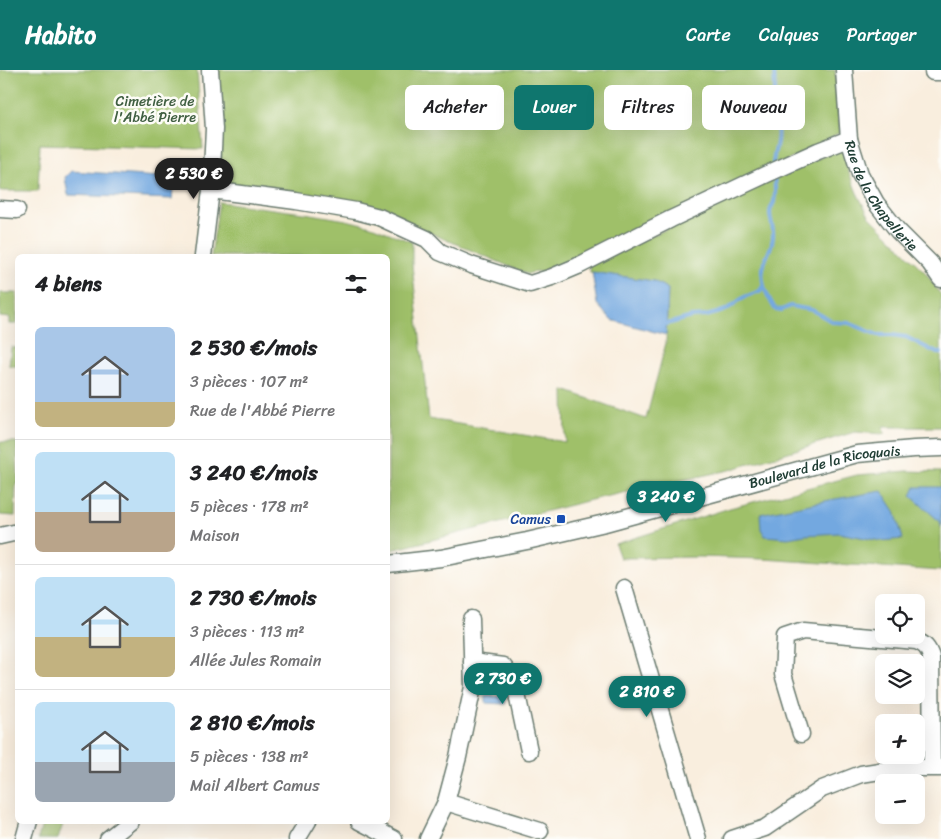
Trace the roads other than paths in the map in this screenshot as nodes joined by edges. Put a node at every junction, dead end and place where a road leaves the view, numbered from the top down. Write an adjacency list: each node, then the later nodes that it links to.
1 (210, 70): 6 (street)
2 (844, 70): 5 (street, Rue de la Chapellerie)
3 (933, 70): 4 (street)
4 (941, 72)
5 (849, 139): 6 (street); 10 (street, Rue de la Chapellerie)
6 (211, 190): 9 (street)
7 (0, 209): 8 (street)
8 (17, 210)
9 (203, 254)
10 (941, 279)
11 (941, 448): 12 (street, Boulevard de la Ricoquais)
12 (390, 564)
13 (624, 588): 30 (street)
14 (471, 619): 15 (street)
15 (472, 662): 17 (street); 19 (street)
16 (802, 734): 18 (street)
17 (529, 751)
18 (937, 768): 31 (street)
19 (446, 802): 24 (street); 29 (street)
20 (28, 824): 25 (street)
21 (127, 824): 26 (street)
22 (306, 824): 27 (street)
23 (365, 824): 28 (street)
24 (540, 831)
25 (24, 839)
26 (108, 839)
27 (297, 839)
28 (394, 839)
29 (428, 839)
30 (698, 839)
31 (732, 839)

